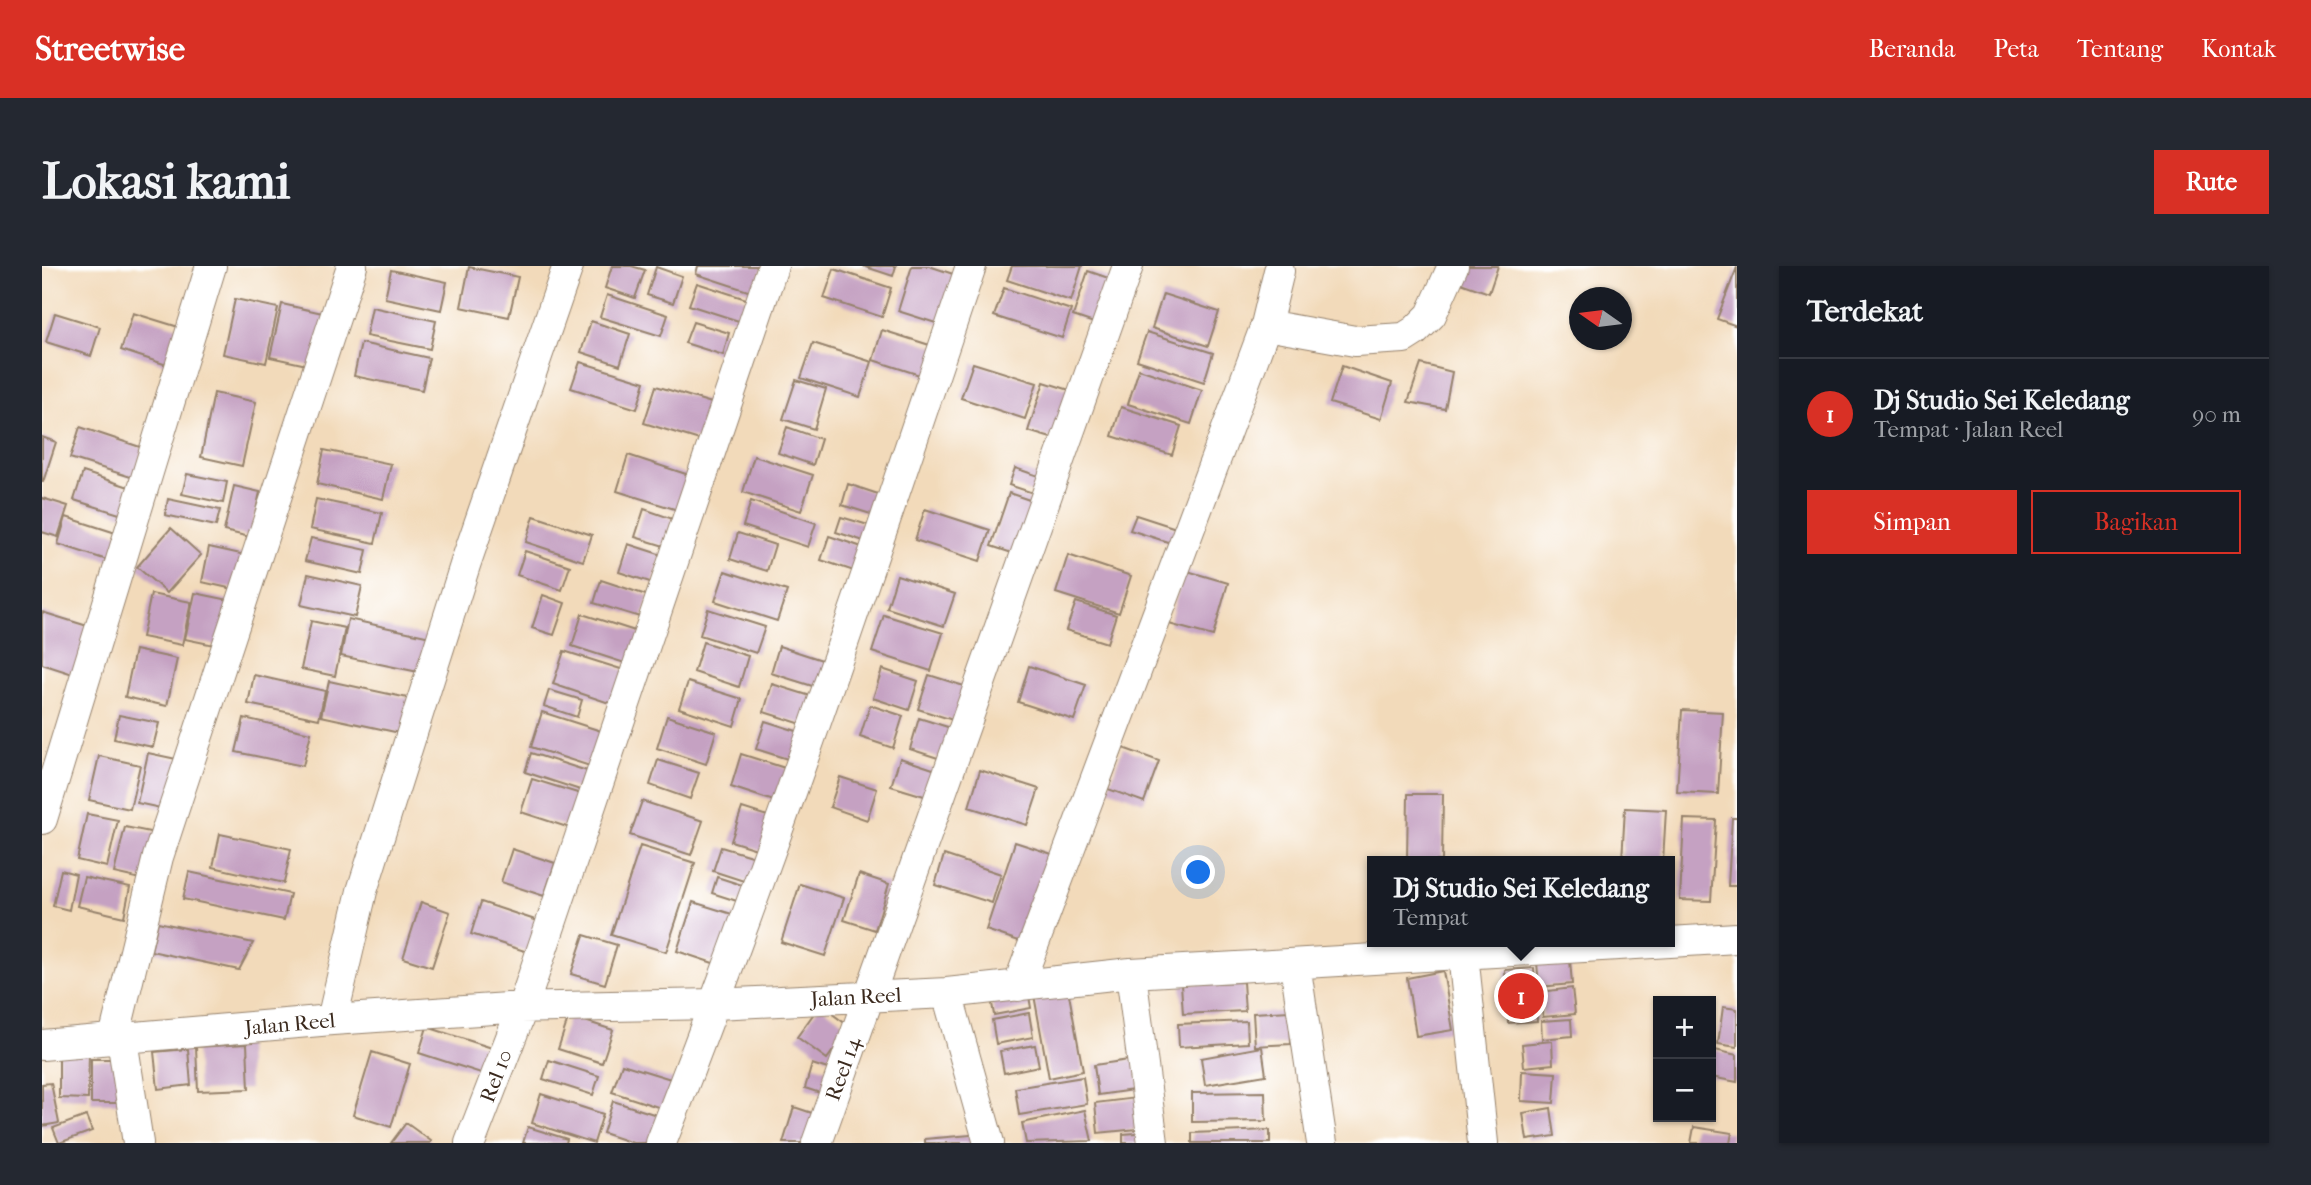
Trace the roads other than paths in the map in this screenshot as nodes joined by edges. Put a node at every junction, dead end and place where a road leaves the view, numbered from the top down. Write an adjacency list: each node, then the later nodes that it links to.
1 (211, 266): 10 (street)
2 (352, 266): 23 (street)
3 (568, 266): 22 (street)
4 (773, 266): 21 (street, Rel 10)
5 (971, 266): 20 (street)
6 (1128, 266): 19 (street, Reel 14)
7 (1452, 266): 9 (street)
8 (1279, 271): 9 (street)
9 (1266, 325): 17 (street)
10 (42, 819)
11 (1737, 938): 12 (street, Jalan Reel)
12 (1675, 942)
13 (1584, 947): 14 (street, Jalan Reel)
14 (1463, 954): 15 (street, Jalan Reel); 32 (street)
15 (1295, 964): 16 (street, Jalan Reel); 31 (street)
16 (1131, 973): 17 (street, Jalan Reel); 30 (street)
17 (1017, 986): 18 (street, Jalan Reel)
18 (947, 993): 19 (street, Jalan Reel); 29 (street)
19 (870, 995): 20 (street, Jalan Reel); 28 (street, Reel 14)
20 (715, 1004): 21 (street, Jalan Reel); 27 (street)
21 (522, 1009): 22 (street, Jalan Reel); 26 (street, Rel 10)
22 (332, 1020): 23 (street, Jalan Reel)
23 (118, 1038): 24 (street, Jalan Reel); 25 (street)
24 (42, 1045)
25 (137, 1143)
26 (470, 1143)
27 (661, 1143)
28 (817, 1143)
29 (989, 1143)
30 (1153, 1143)
31 (1322, 1143)
32 (1483, 1143)

